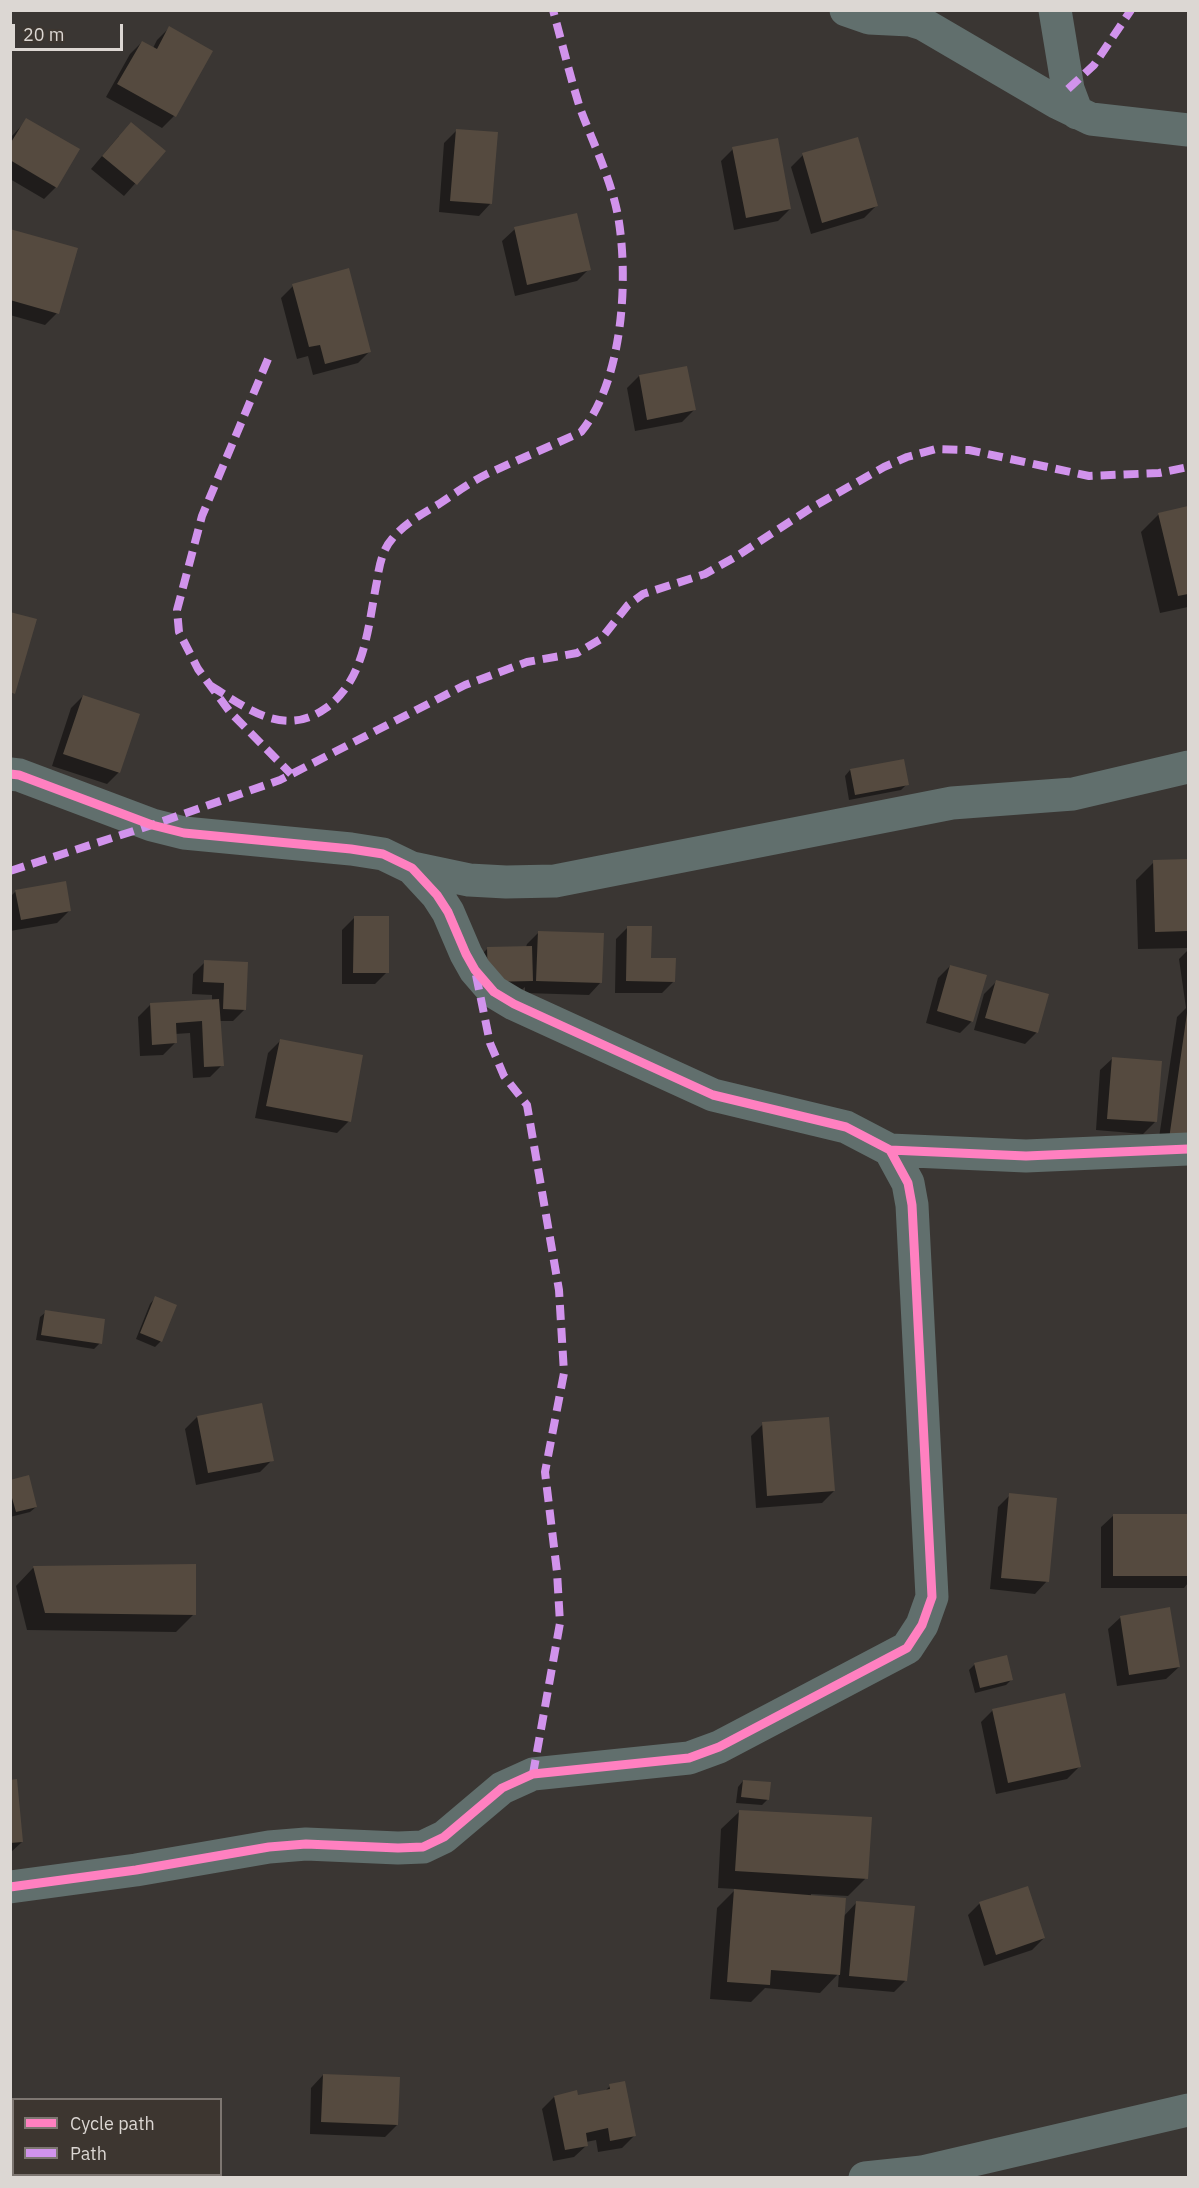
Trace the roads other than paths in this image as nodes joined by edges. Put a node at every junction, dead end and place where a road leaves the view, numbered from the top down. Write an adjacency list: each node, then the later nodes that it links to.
1 (846, 10): 3 (street)
2 (1055, 10): 3 (street)
3 (1077, 112): 4 (street)
4 (1188, 130)
5 (1188, 766): 7 (street)
6 (10, 774): 7 (street)
7 (412, 868): 9 (street)
8 (1188, 1149): 9 (street)
9 (890, 1150): 10 (street)
10 (10, 1887)
11 (1188, 2110): 12 (street)
12 (865, 2178)

